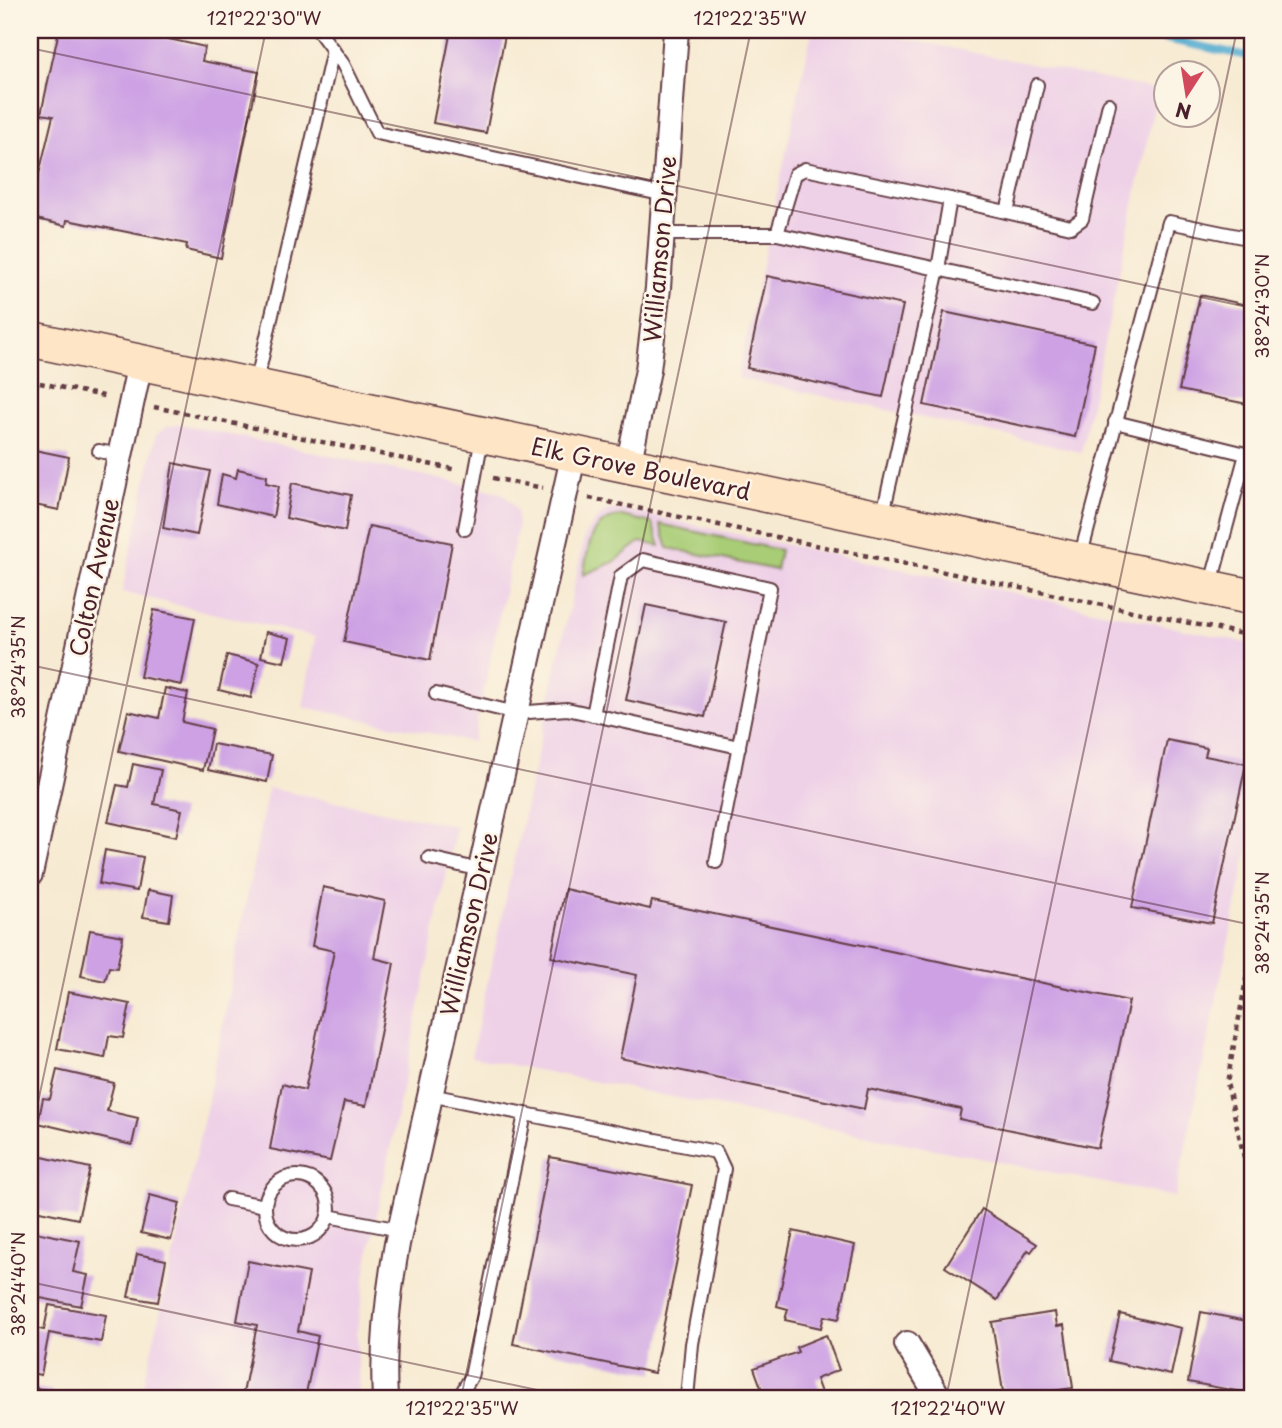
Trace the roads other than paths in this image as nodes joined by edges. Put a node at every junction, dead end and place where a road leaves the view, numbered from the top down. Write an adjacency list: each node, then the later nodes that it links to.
1 (318, 30): 3 (lane)
2 (676, 30): 6 (street, Williamson Drive)
3 (333, 50): 6 (lane); 16 (lane)
4 (1037, 85): 8 (lane)
5 (1110, 104): 8 (lane)
6 (665, 195): 9 (street, Williamson Drive)
7 (950, 199): 8 (lane); 10 (lane); 12 (lane)
8 (1007, 212)
9 (662, 234): 10 (lane); 20 (street, Williamson Drive)
10 (777, 234): 12 (lane)
11 (1252, 239): 17 (lane)
12 (938, 270): 13 (lane); 21 (lane)
13 (1093, 303)
14 (30, 339): 15 (main road, Elk Grove Boulevard)
15 (140, 363): 16 (main road, Elk Grove Boulevard); 33 (street, Colton Avenue)
16 (256, 387): 18 (main road, Elk Grove Boulevard)
17 (1115, 422): 23 (lane); 24 (lane)
18 (483, 434): 19 (main road, Elk Grove Boulevard); 22 (lane)
19 (574, 453): 20 (main road, Elk Grove Boulevard); 27 (street, Williamson Drive)
20 (628, 466): 21 (main road, Elk Grove Boulevard)
21 (882, 518): 23 (main road, Elk Grove Boulevard)
22 (465, 530)
23 (1080, 559): 24 (main road, Elk Grove Boulevard)
24 (1210, 587): 25 (main road, Elk Grove Boulevard)
25 (1252, 597)
26 (436, 694): 27 (lane)
27 (516, 713): 28 (lane); 32 (street, Williamson Drive)
28 (593, 715): 29 (lane); 29 (lane)
29 (738, 747): 31 (lane)
30 (429, 858): 32 (lane)
31 (716, 862)
32 (481, 870): 34 (street, Williamson Drive)
33 (30, 874)
34 (430, 1095): 35 (lane); 39 (street, Williamson Drive)
35 (525, 1114): 42 (lane); 43 (lane)
36 (228, 1199): 37 (lane)
37 (265, 1206): 38 (lane); 38 (lane)
38 (328, 1216): 39 (lane)
39 (400, 1230): 41 (street, Williamson Drive)
40 (907, 1344): 44 (street)
41 (385, 1398)
42 (451, 1398)
43 (687, 1398)
44 (939, 1398)

